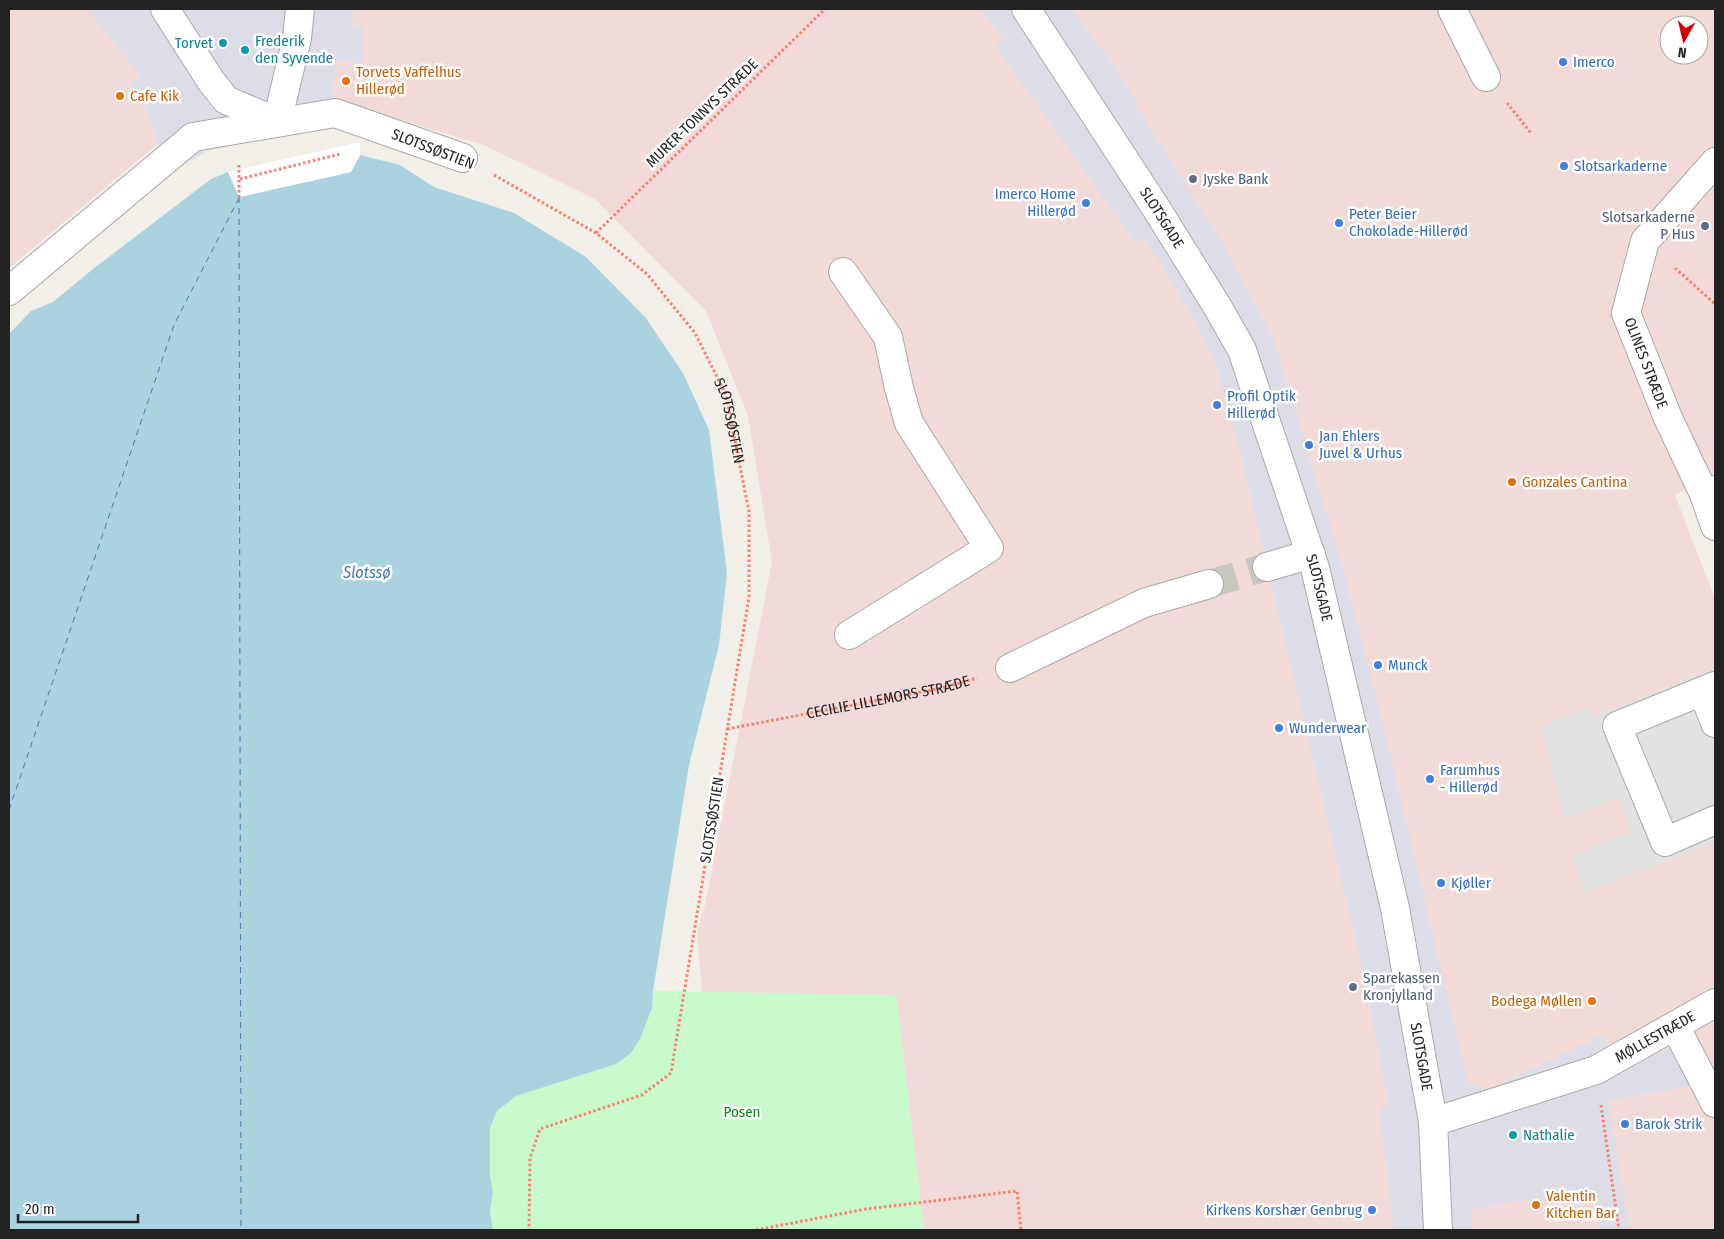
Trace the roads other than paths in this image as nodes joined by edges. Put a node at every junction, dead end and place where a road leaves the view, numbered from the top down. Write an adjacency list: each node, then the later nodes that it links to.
1 (166, 9): 6 (street)
2 (300, 9): 6 (street)
3 (1026, 9): 13 (street, SLOTSGADE)
4 (1452, 9): 5 (street)
5 (1486, 77)
6 (277, 122): 7 (street, SLOTSSØSTIEN); 10 (street, SLOTSSØSTIEN)
7 (463, 158)
8 (1715, 162): 11 (street, OLINES STRÆDE)
9 (843, 272): 16 (street)
10 (9, 291)
11 (1710, 492): 12 (street, OLINES STRÆDE)
12 (1715, 526)
13 (1310, 554): 14 (street); 24 (street, SLOTSGADE)
14 (1267, 567)
15 (1209, 584): 17 (street)
16 (849, 635)
17 (1010, 668)
18 (1709, 689): 19 (street); 20 (street)
19 (1715, 723)
20 (1715, 820)
21 (1715, 1003): 22 (street, MØLLESTRÆDE)
22 (1675, 1026): 23 (street); 24 (street, MØLLESTRÆDE)
23 (1715, 1103)
24 (1433, 1122): 25 (street, SLOTSGADE)
25 (1438, 1230)

